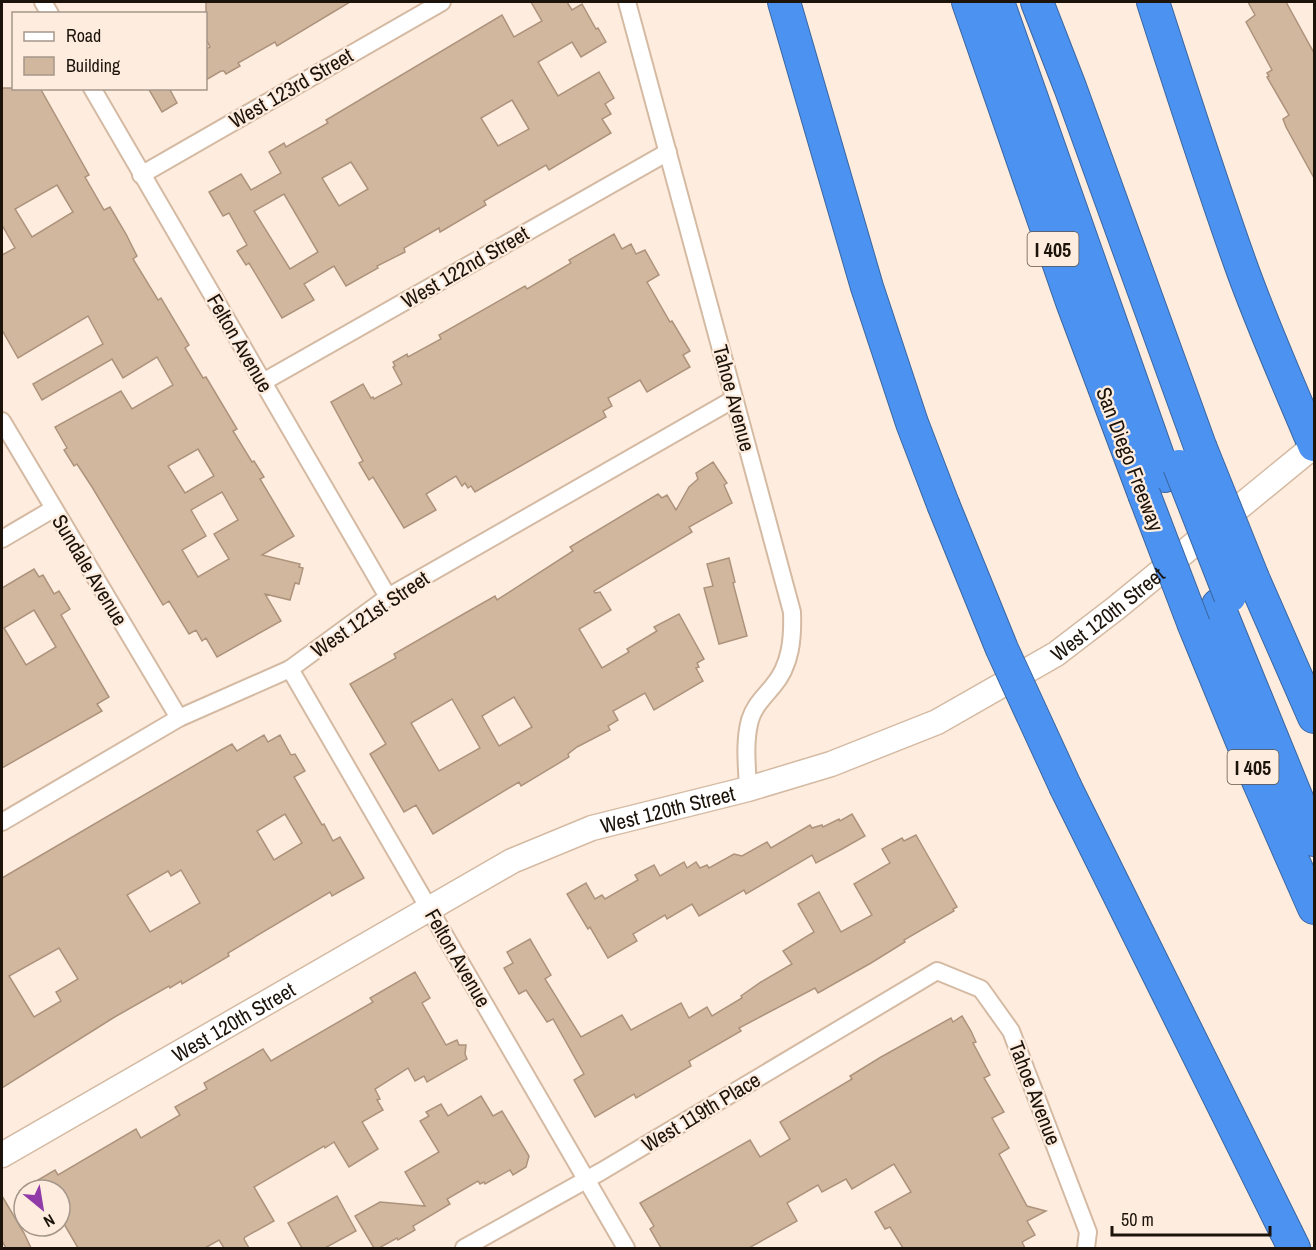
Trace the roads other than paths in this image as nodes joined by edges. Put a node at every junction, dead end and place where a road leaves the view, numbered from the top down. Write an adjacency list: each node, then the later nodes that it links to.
1 (442, 2): 11 (street, West 123rd Street)
2 (627, 2): 10 (street, Tahoe Avenue)
3 (784, 2): 33 (highway, bridge)
4 (968, 2): 16 (highway, San Diego Freeway / I 405)
5 (998, 2): 16 (highway)
6 (1009, 2): 16 (highway)
7 (1037, 2): 16 (highway, San Diego Freeway / I 405)
8 (1153, 2): 15 (highway)
9 (93, 90): 11 (street, Felton Avenue)
10 (668, 152): 12 (street, West 122nd Street); 13 (street, Tahoe Avenue)
11 (141, 175): 12 (street, Felton Avenue)
12 (263, 382): 20 (street, Felton Avenue)
13 (734, 399): 20 (street, West 121st Street); 24 (street, Tahoe Avenue)
14 (2, 421): 17 (street, Sundale Avenue)
15 (1314, 446): 24 (main road, West 120th Street)
16 (1172, 471): 19 (highway, San Diego Freeway / I 405, bridge); 19 (highway); 29 (highway, San Diego Freeway / I 405, bridge)
17 (53, 509): 18 (street); 23 (street, Sundale Avenue)
18 (2, 539)
19 (1234, 593): 22 (highway, San Diego Freeway / I 405); 25 (highway); 27 (highway)
20 (388, 597): 21 (street, West 121st Street)
21 (290, 669): 23 (street, West 121st Street); 28 (street, Felton Avenue)
22 (1314, 717)
23 (179, 718): 26 (street, West 121st Street)
24 (748, 789): 28 (main road, West 120th Street)
25 (1314, 789)
26 (2, 822)
27 (1314, 840)
28 (429, 908): 31 (main road, West 120th Street); 32 (street, Felton Avenue)
29 (1314, 908)
30 (937, 971): 32 (street, West 119th Place); 36 (street, Tahoe Avenue)
31 (2, 1155)
32 (587, 1180): 34 (street, West 119th Place); 35 (street, Felton Avenue)
33 (1291, 1245)
34 (464, 1248)
35 (626, 1248)
36 (1086, 1248)

